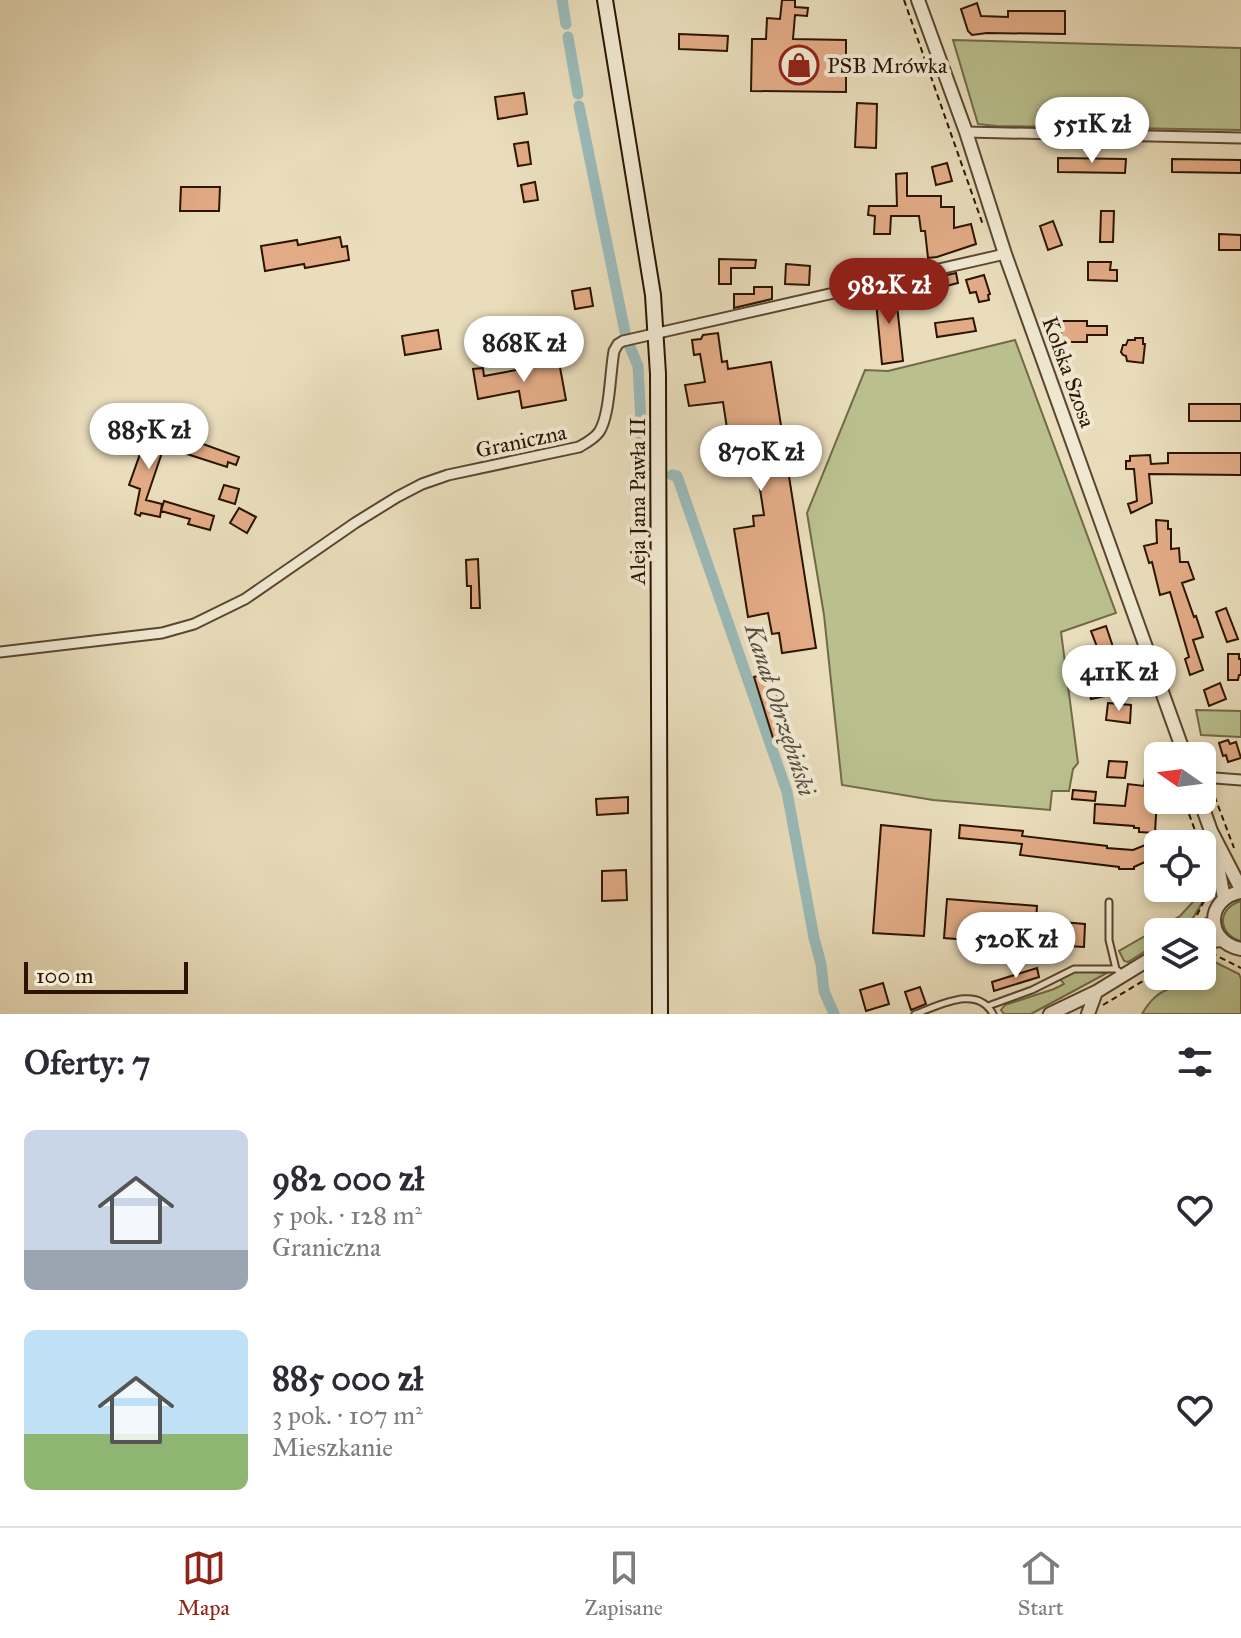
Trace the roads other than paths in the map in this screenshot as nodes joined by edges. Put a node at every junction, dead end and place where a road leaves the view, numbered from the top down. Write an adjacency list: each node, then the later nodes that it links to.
1 (605, 0): 6 (main road, Aleja Jana Pawła II)
2 (918, 0): 3 (street, Kolska Szosa)
3 (966, 132): 4 (street); 5 (street, Kolska Szosa)
4 (1241, 138)
5 (1005, 254): 6 (street, Graniczna); 8 (street, Kolska Szosa)
6 (656, 335): 7 (street, Graniczna); 26 (main road, Aleja Jana Pawła II)
7 (0, 652)
8 (1180, 742)
9 (1216, 778): 10 (street)
10 (1241, 780)
11 (1216, 841): 13 (street)
12 (1216, 857): 14 (street)
13 (1241, 890): 14 (street)
14 (1224, 898): 16 (street)
15 (1109, 902): 22 (lane)
16 (1215, 918)
17 (1216, 930): 18 (street)
18 (1221, 940): 19 (street); 20 (street)
19 (1216, 942)
20 (1241, 949)
21 (1144, 962): 22 (street)
22 (1120, 972): 23 (street); 24 (lane)
23 (1096, 992): 25 (street); 30 (street)
24 (988, 1006): 27 (lane); 28 (lane)
25 (1069, 1010): 29 (street)
26 (659, 1011)
27 (915, 1014)
28 (993, 1014)
29 (1050, 1014)
30 (1088, 1014)

